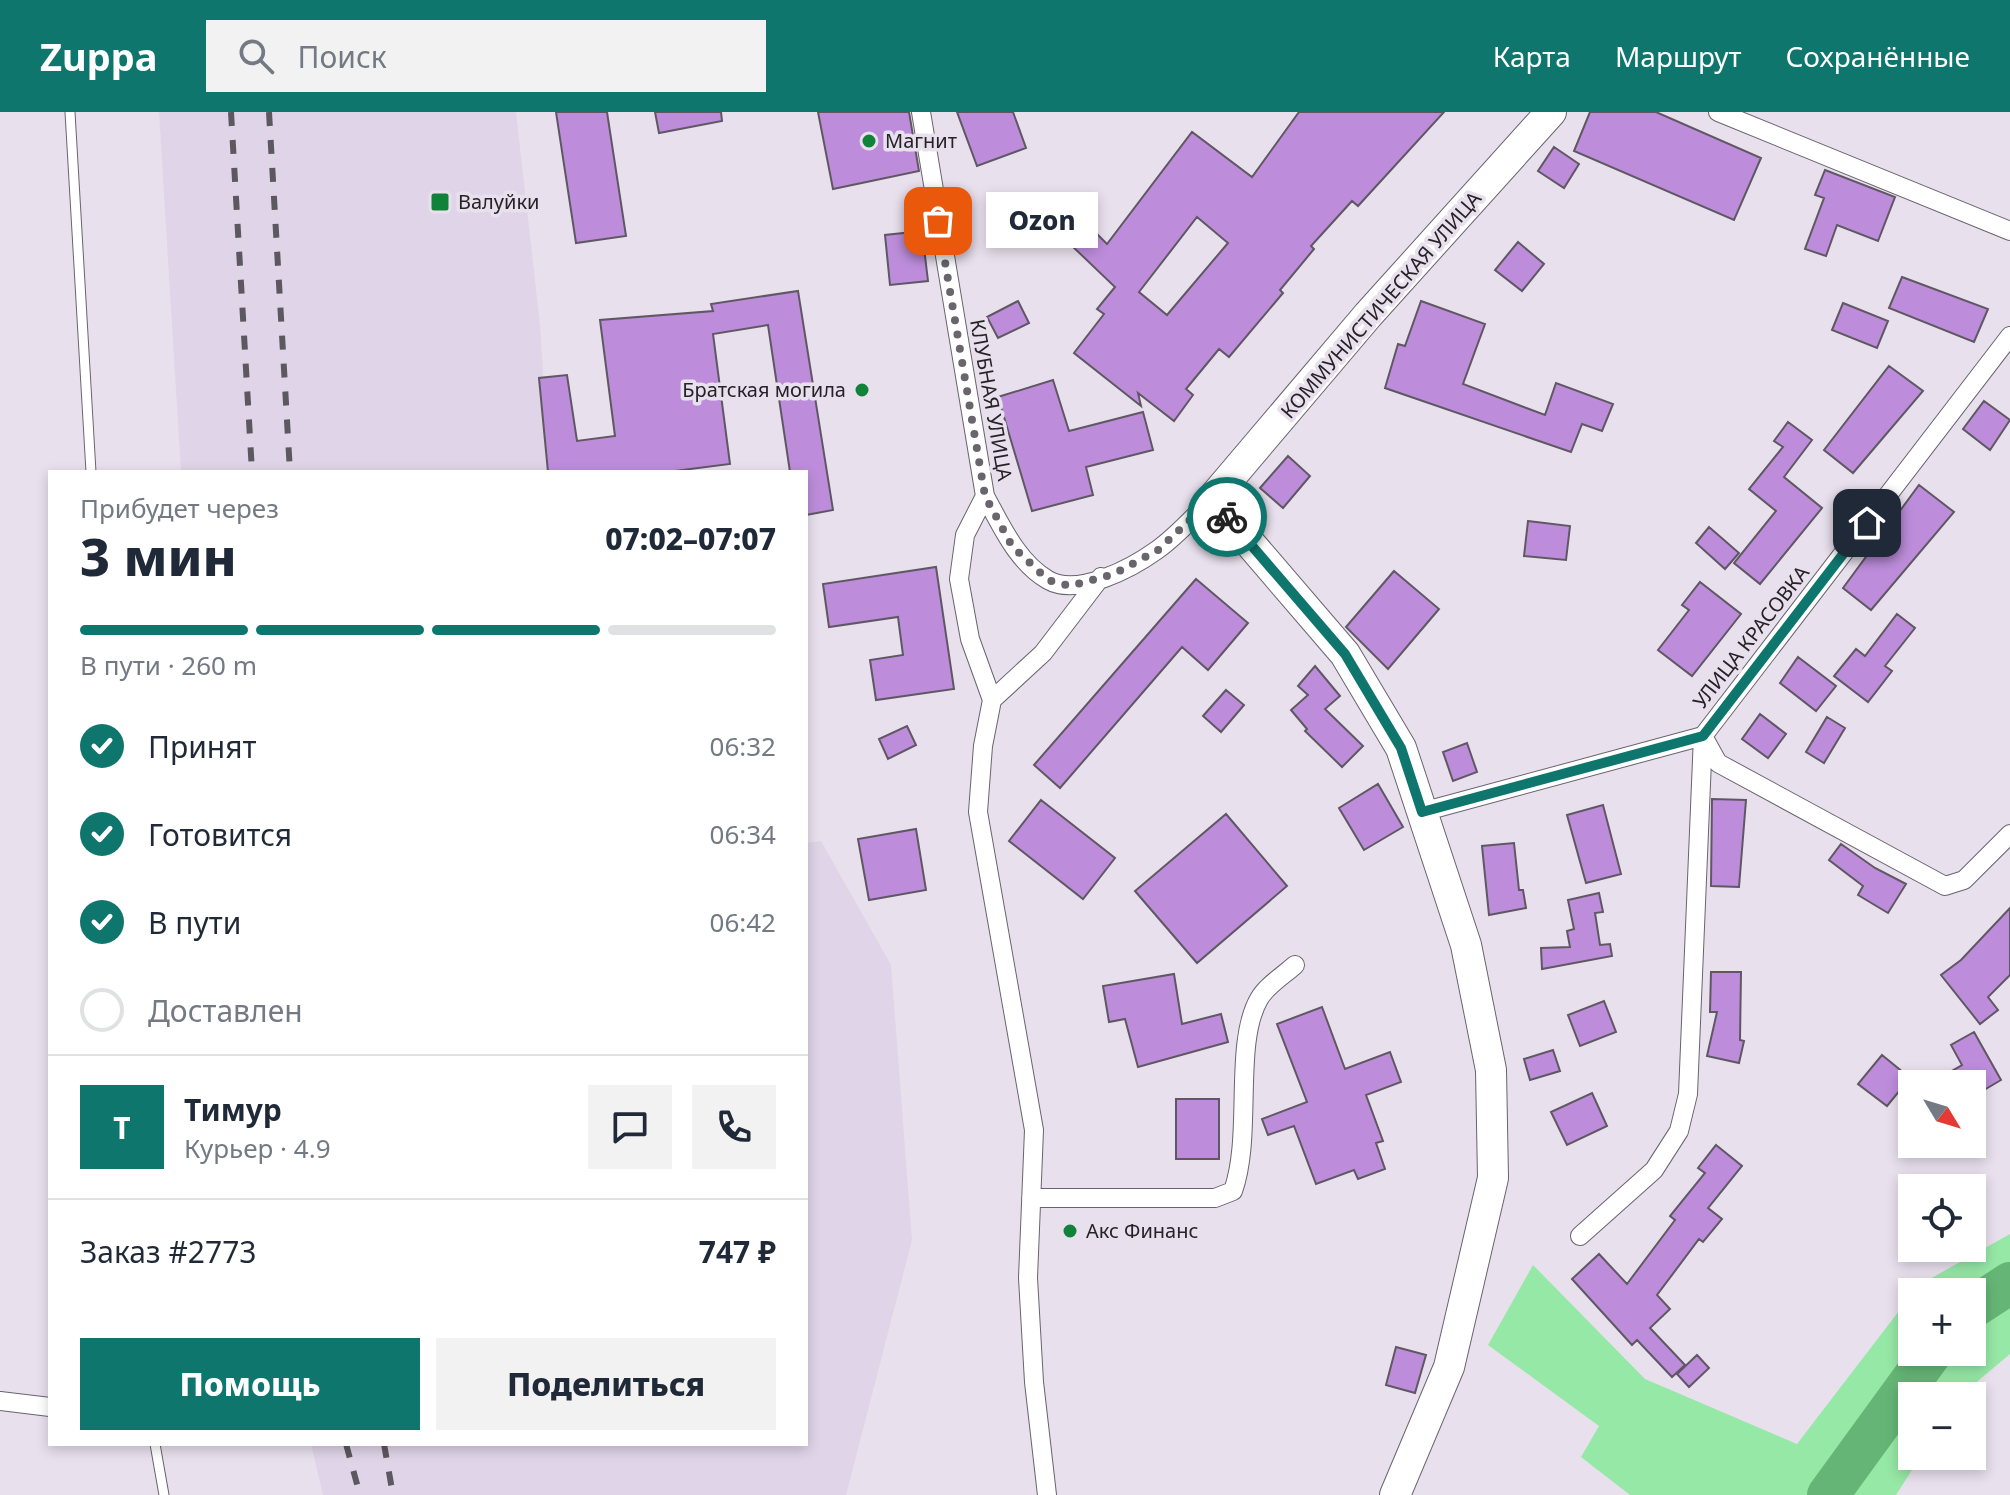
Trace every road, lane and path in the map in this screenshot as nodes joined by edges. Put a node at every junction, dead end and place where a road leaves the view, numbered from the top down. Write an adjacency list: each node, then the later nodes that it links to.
1 (70, 112): 7 (lane)
2 (921, 112): 8 (street, КЛУБНАЯ УЛИЦА)
3 (1551, 112): 9 (main road, КОММУНИСТИЧЕСКАЯ УЛИЦА)
4 (1718, 112): 5 (street)
5 (2010, 231)
6 (2010, 336): 12 (street, УЛИЦА КРАСОВКА)
7 (91, 470)
8 (985, 496): 10 (street, КЛУБНАЯ УЛИЦА); 11 (street)
9 (1212, 499): 10 (street, КЛУБНАЯ УЛИЦА); 13 (main road)
10 (1101, 577): 11 (street)
11 (992, 700): 16 (street)
12 (1703, 736): 13 (street); 14 (street); 17 (street)
13 (1422, 812): 23 (main road)
14 (2010, 834)
15 (1295, 965): 16 (street)
16 (1031, 1198): 22 (street)
17 (1580, 1236)
18 (0, 1401): 19 (street)
19 (48, 1407)
20 (155, 1446): 21 (lane)
21 (164, 1495)
22 (1047, 1495)
23 (1395, 1495)

